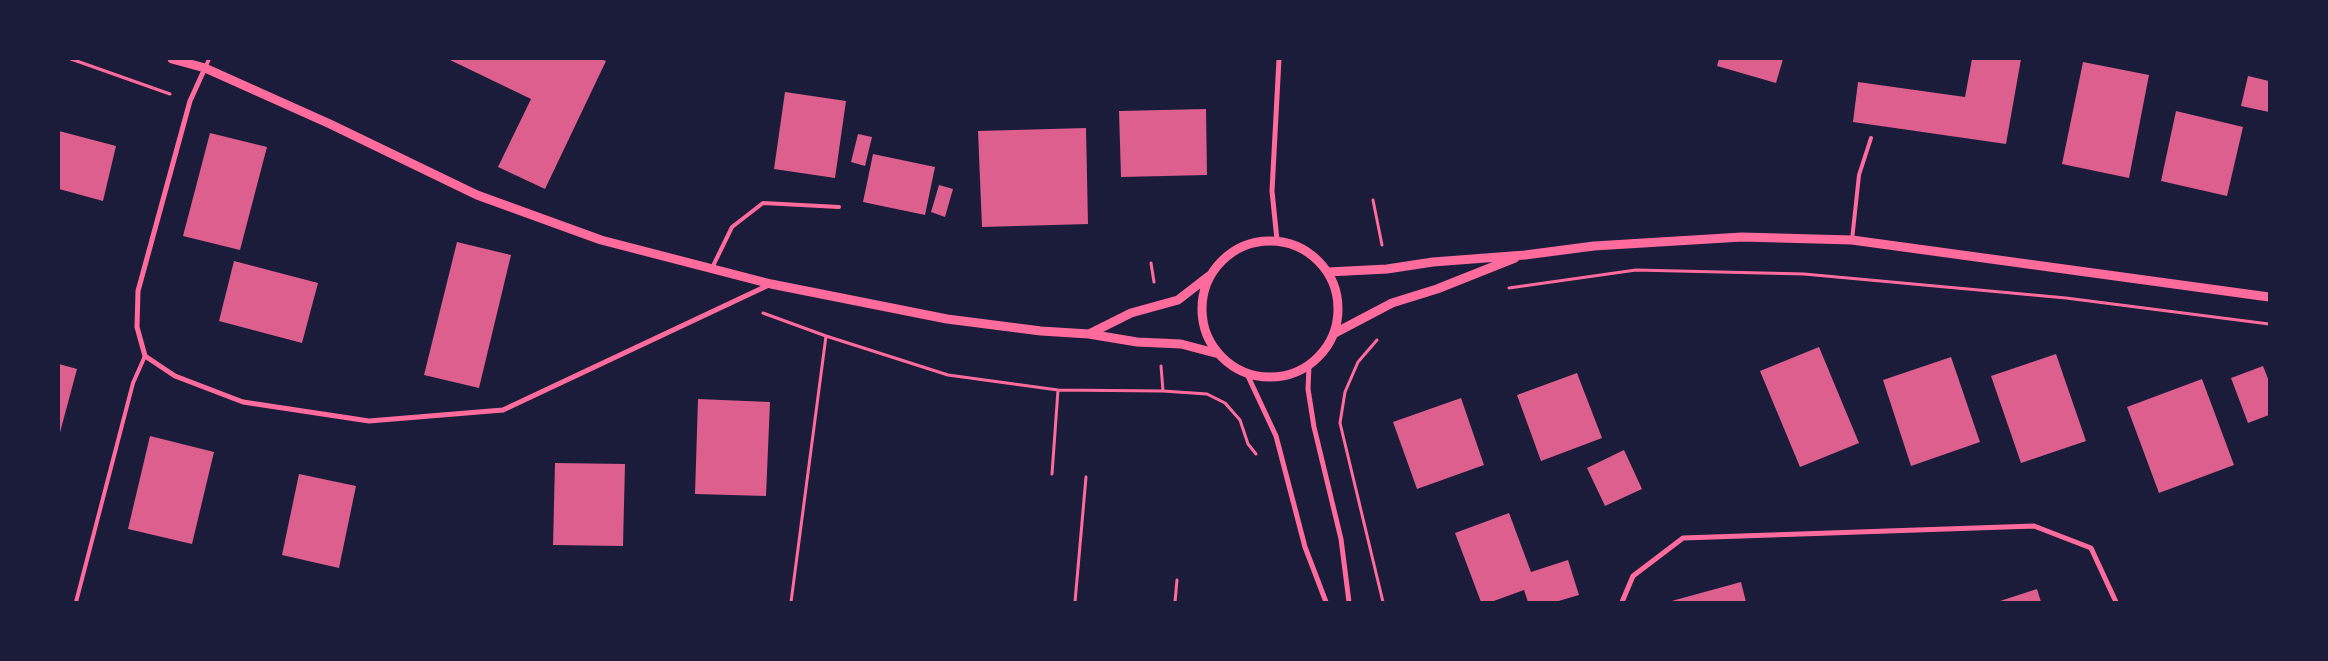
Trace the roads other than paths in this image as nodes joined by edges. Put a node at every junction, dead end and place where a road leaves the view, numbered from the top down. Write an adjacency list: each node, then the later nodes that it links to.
1 (172, 59): 4 (street)
2 (209, 59): 4 (lane)
3 (1279, 59): 7 (street)
4 (205, 68): 10 (street); 18 (street)
5 (1871, 138): 8 (lane)
6 (838, 207): 10 (lane)
7 (1276, 240): 11 (street); 12 (street)
8 (1852, 240): 9 (street); 14 (street)
9 (1525, 255): 11 (street); 15 (street)
10 (712, 269): 13 (street)
11 (1328, 272): 15 (street)
12 (1211, 274): 16 (street); 17 (street)
13 (771, 284): 16 (street); 18 (street)
14 (2269, 297)
15 (1335, 333): 19 (street)
16 (1089, 334): 17 (street)
17 (1219, 354): 20 (street)
18 (145, 356): 21 (lane)
19 (1309, 366): 20 (street); 23 (street)
20 (1247, 374): 22 (street)
21 (76, 602)
22 (1326, 602)
23 (1348, 602)
24 (1622, 602): 25 (street)
25 (2116, 602)

